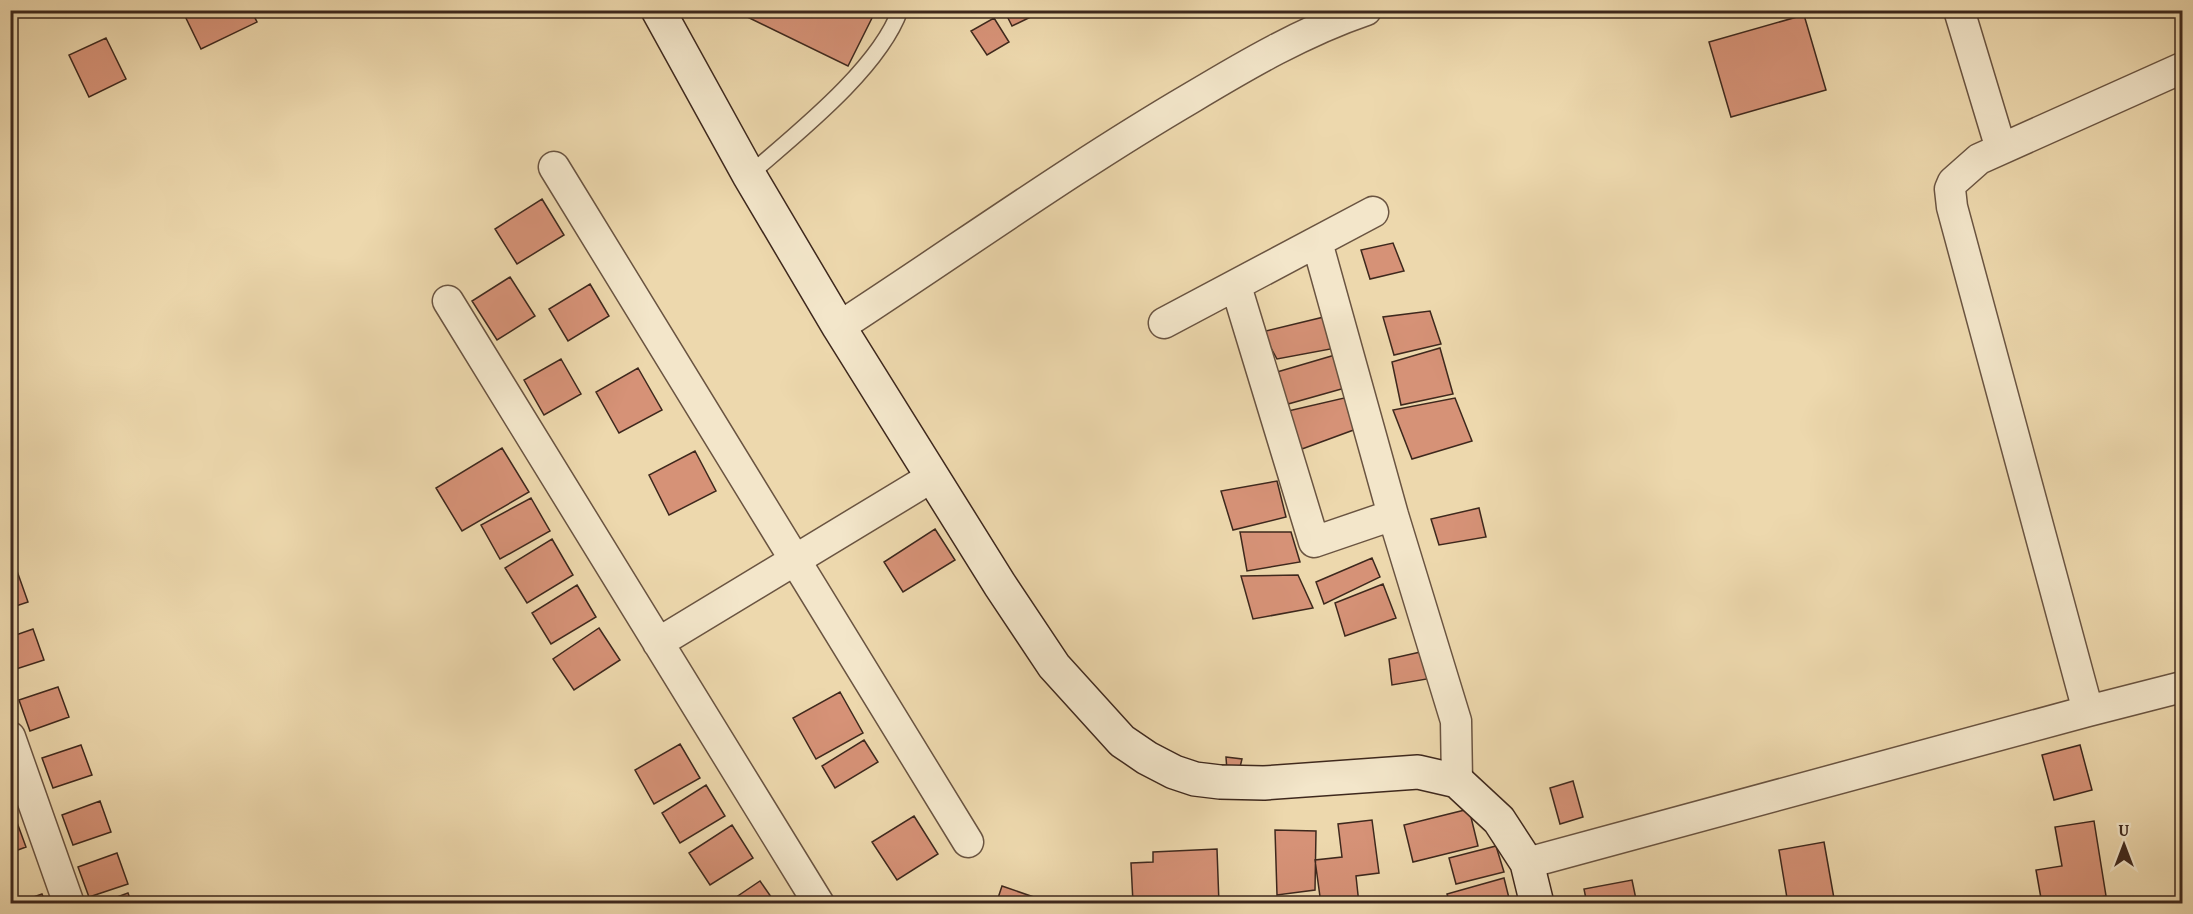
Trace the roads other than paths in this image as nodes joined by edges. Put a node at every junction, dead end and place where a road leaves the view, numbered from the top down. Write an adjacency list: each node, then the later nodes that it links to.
1 (658, 10): 8 (street)
2 (900, 10): 8 (lane)
3 (1366, 10): 14 (street)
4 (1959, 10): 6 (street)
5 (2182, 68): 6 (street)
6 (2001, 148): 20 (street)
7 (554, 167): 17 (street)
8 (749, 175): 14 (street)
9 (1373, 212): 10 (street)
10 (1317, 242): 11 (street); 16 (street)
11 (1236, 285): 13 (street); 16 (street)
12 (448, 301): 18 (street)
13 (1164, 323)
14 (839, 327): 15 (street)
15 (932, 477): 17 (street); 22 (street)
16 (1393, 514): 22 (street)
17 (795, 560): 18 (street); 23 (street)
18 (658, 643): 26 (street)
19 (2182, 687): 20 (street)
20 (2088, 711): 24 (street)
21 (10, 737): 25 (street)
22 (1457, 781): 24 (street)
23 (968, 842)
24 (1527, 863): 27 (street)
25 (69, 903)
26 (819, 903)
27 (1537, 903)

